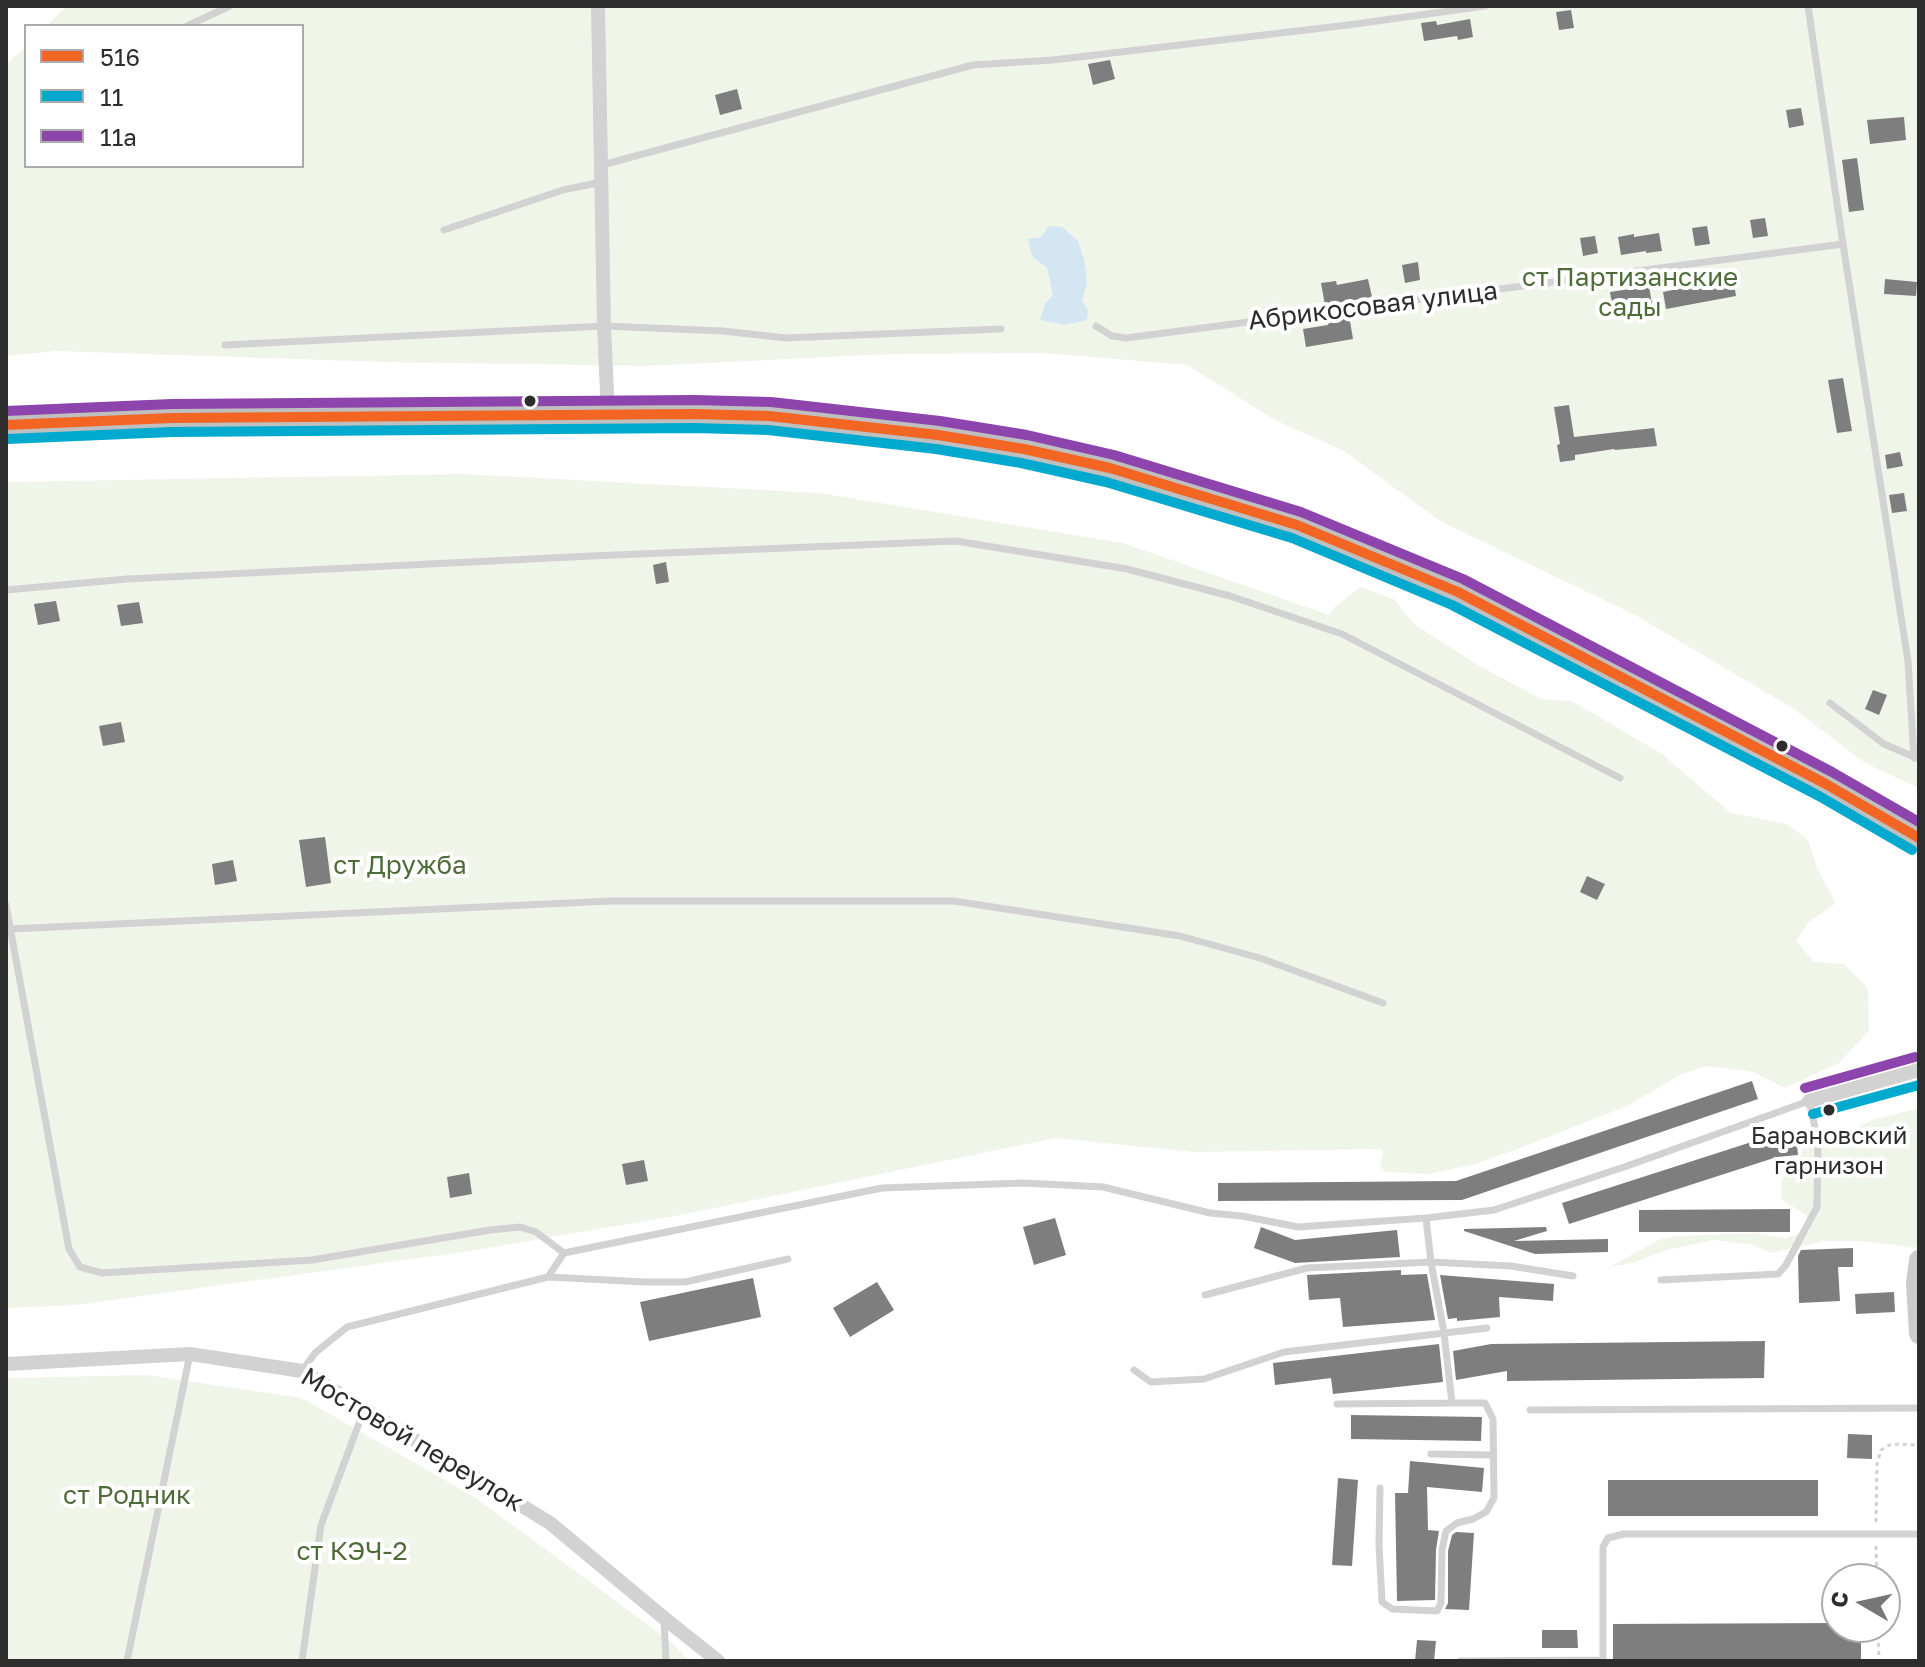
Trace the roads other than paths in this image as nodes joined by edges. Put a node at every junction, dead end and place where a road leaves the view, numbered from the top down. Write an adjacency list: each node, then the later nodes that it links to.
1 (230, 6): 5 (lane)
2 (598, 6): 6 (street)
3 (1485, 6): 6 (lane)
4 (1808, 6): 9 (lane)
5 (191, 24)
6 (602, 165): 7 (street)
7 (602, 182): 8 (lane); 10 (street)
8 (444, 230)
9 (1843, 244): 11 (lane, Абрикосовая улица); 18 (lane)
10 (604, 326): 12 (lane); 13 (lane); 14 (street)
11 (1096, 326)
12 (1001, 329)
13 (225, 345)
14 (608, 415): 15 (highway); 20 (highway)
15 (6, 425)
16 (6, 590): 19 (lane)
17 (1830, 703): 18 (lane)
18 (1916, 758)
19 (1620, 778)
20 (1919, 838)
21 (6, 905): 22 (lane)
22 (10, 929): 23 (lane); 27 (lane)
23 (1383, 1003)
24 (1919, 1070): 25 (street)
25 (1809, 1101): 26 (lane); 33 (lane)
26 (1426, 1218): 27 (lane); 30 (lane)
27 (564, 1253): 32 (lane)
28 (788, 1259): 32 (lane)
29 (1919, 1260): 37 (street)
30 (1431, 1262): 31 (lane); 34 (lane); 36 (lane)
31 (1573, 1276)
32 (548, 1277): 41 (lane)
33 (1661, 1280)
34 (1205, 1295)
35 (1487, 1328): 36 (lane)
36 (1444, 1333): 40 (lane); 42 (lane)
37 (1919, 1334)
38 (190, 1354): 39 (street, Мостовой переулок); 41 (street, Мостовой переулок); 53 (lane)
39 (6, 1364)
40 (1134, 1370)
41 (302, 1371): 44 (street, Мостовой переулок)
42 (1452, 1403): 43 (lane); 48 (lane)
43 (1337, 1404)
44 (365, 1408): 51 (street, Мостовой переулок); 54 (lane)
45 (1919, 1408): 46 (lane)
46 (1530, 1410)
47 (1431, 1454): 48 (lane)
48 (1493, 1455): 49 (lane)
49 (1380, 1488)
50 (1919, 1534): 52 (lane)
51 (664, 1618): 55 (lane); 56 (street, Мостовой переулок)
52 (1603, 1660): 57 (lane)
53 (127, 1661)
54 (302, 1661)
55 (666, 1661)
56 (718, 1661)
57 (1460, 1661)

